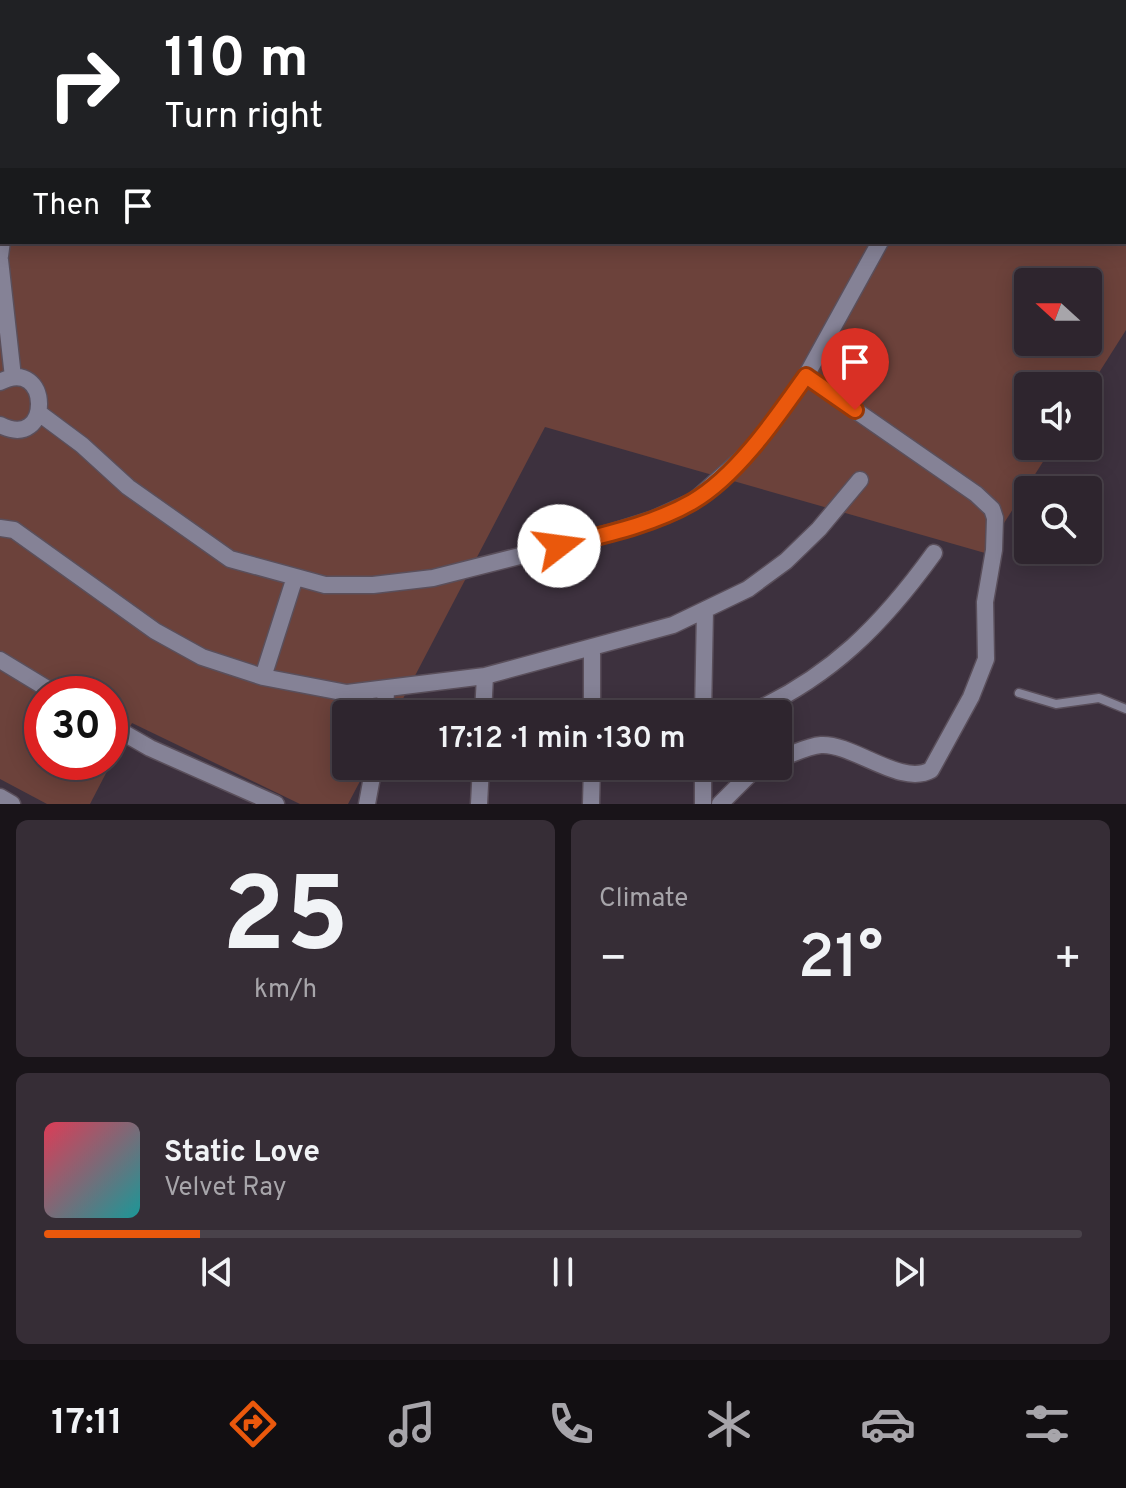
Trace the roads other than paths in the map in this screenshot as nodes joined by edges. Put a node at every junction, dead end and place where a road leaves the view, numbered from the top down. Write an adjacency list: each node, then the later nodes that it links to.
1 (879, 244): 3 (street)
2 (0, 258): 4 (street)
3 (806, 376): 10 (street); 26 (street)
4 (7, 379): 5 (street)
5 (39, 413): 6 (street); 10 (street)
6 (0, 425)
7 (860, 480): 11 (street)
8 (0, 528): 16 (street)
9 (934, 553): 23 (street)
10 (295, 577): 16 (street)
11 (705, 610): 12 (street); 22 (street)
12 (592, 648): 15 (street); 21 (street)
13 (0, 660): 14 (street)
14 (26, 676)
15 (485, 676): 17 (street); 20 (street)
16 (263, 677): 17 (street)
17 (387, 688): 19 (street)
18 (1019, 693): 24 (lane)
19 (385, 700)
20 (484, 700)
21 (592, 700)
22 (703, 700)
23 (779, 700)
24 (1126, 709)
25 (128, 735): 34 (street)
26 (792, 754)
27 (371, 780): 35 (street)
28 (480, 780): 36 (street)
29 (592, 780): 37 (street)
30 (703, 780): 38 (street)
31 (744, 780): 39 (street)
32 (0, 797): 33 (street)
33 (12, 804)
34 (276, 804)
35 (367, 804)
36 (479, 804)
37 (591, 804)
38 (703, 804)
39 (720, 804)

